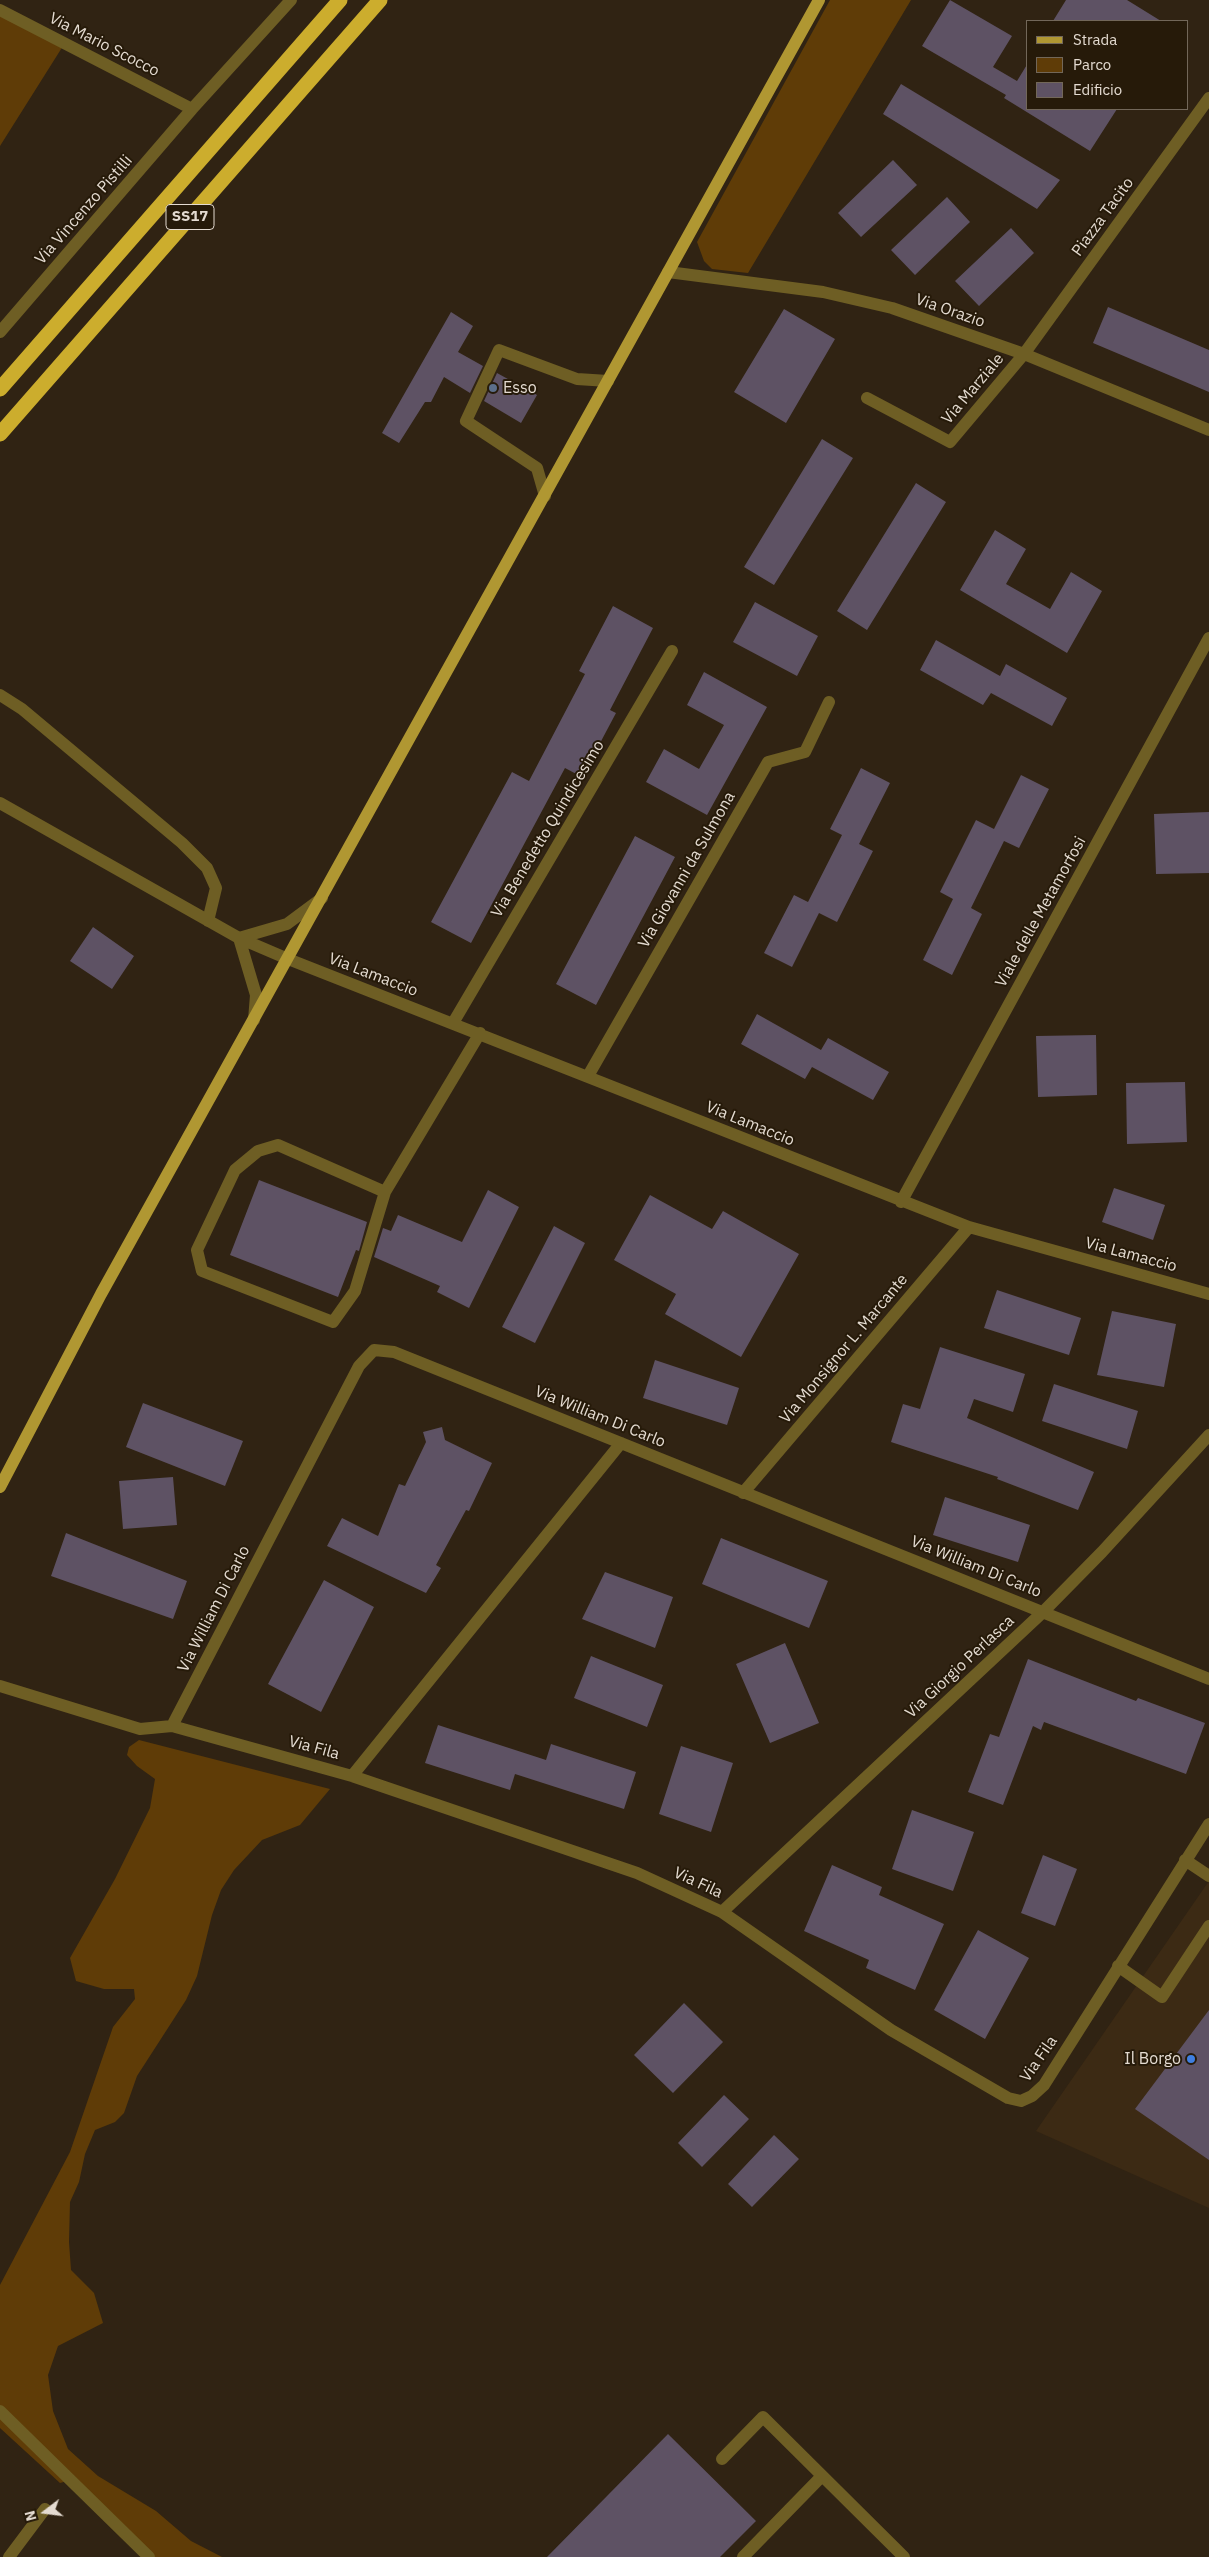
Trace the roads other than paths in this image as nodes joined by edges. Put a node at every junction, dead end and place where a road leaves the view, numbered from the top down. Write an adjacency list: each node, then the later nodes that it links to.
1 (291, 0): 7 (street, Via Vincenzo Pistilli)
2 (340, 0): 12 (highway, SS17)
3 (380, 0): 15 (highway, SS17)
4 (819, 0): 8 (main road)
5 (0, 10): 7 (street, Via Mario Scocco)
6 (1209, 98): 10 (street, Piazza Tacito)
7 (192, 109): 9 (street, Via Vincenzo Pistilli)
8 (668, 272): 10 (street, Via Orazio); 11 (main road)
9 (0, 332)
10 (1024, 354): 13 (street, Via Marziale); 14 (street, Via Orazio)
11 (608, 381): 16 (main road); 16 (street)
12 (0, 390)
13 (867, 398)
14 (1209, 430)
15 (0, 434)
16 (545, 496): 22 (main road)
17 (1209, 638): 31 (street, Viale delle Metamorfosi)
18 (672, 652): 27 (street, Via Benedetto Quindicesimo)
19 (0, 695): 23 (street)
20 (830, 702): 29 (street, Via Giovanni da Sulmona)
21 (0, 803): 23 (street, Via Lamaccio)
22 (322, 898): 24 (street); 25 (main road)
23 (208, 920): 24 (street, Via Lamaccio)
24 (239, 938): 25 (street, Via Lamaccio); 26 (street)
25 (288, 959): 26 (main road); 27 (street, Via Lamaccio)
26 (254, 1022): 36 (main road)
27 (453, 1023): 28 (street, Via Lamaccio)
28 (480, 1033): 29 (street, Via Lamaccio); 30 (street)
29 (588, 1076): 31 (street, Via Lamaccio)
30 (385, 1192): 30 (street)
31 (901, 1202): 32 (street, Via Lamaccio)
32 (969, 1227): 33 (street, Via Lamaccio); 37 (street, Via Monsignor L. Marcante)
33 (1209, 1294)
34 (1209, 1435): 38 (street, Via Giorgio Perlasca)
35 (621, 1442): 37 (street, Via William Di Carlo); 41 (street, Via William Di Carlo); 42 (street)
36 (0, 1487)
37 (743, 1492): 38 (street, Via William Di Carlo)
38 (1044, 1611): 39 (street, Via William Di Carlo); 46 (street, Via Giorgio Perlasca)
39 (1209, 1679)
40 (0, 1686): 41 (street, Via Fila)
41 (172, 1726): 42 (street, Via Fila)
42 (352, 1776): 46 (street, Via Fila)
43 (1209, 1824): 44 (street, Via Fila)
44 (1186, 1860): 45 (street); 48 (street, Via Fila)
45 (1209, 1876)
46 (722, 1912): 48 (street, Via Fila)
47 (1209, 1926): 48 (street)
48 (1118, 1966)
49 (0, 2411): 54 (street)
50 (722, 2459): 51 (street)
51 (822, 2476): 55 (street); 56 (street)
52 (46, 2509): 53 (street)
53 (9, 2557)
54 (149, 2557)
55 (744, 2557)
56 (904, 2557)

